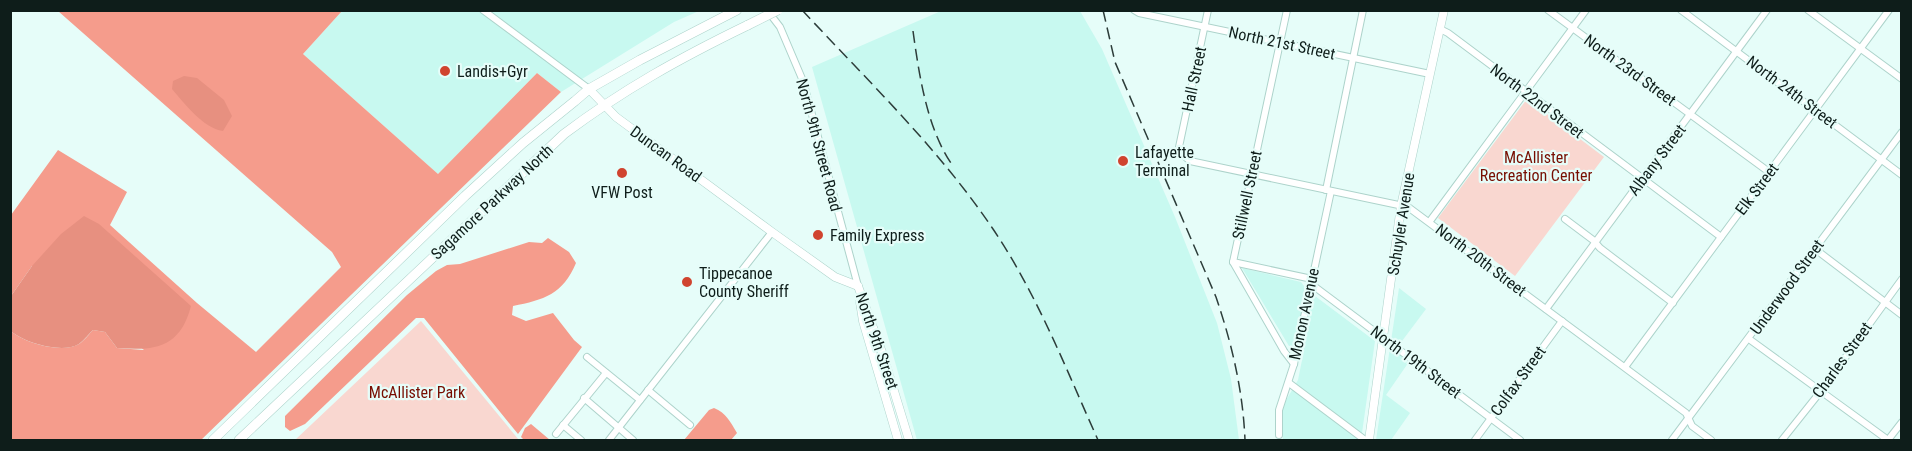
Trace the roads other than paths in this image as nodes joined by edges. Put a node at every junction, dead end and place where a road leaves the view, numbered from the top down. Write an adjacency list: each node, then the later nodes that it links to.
1 (483, 10): 25 (street, Duncan Road)
2 (766, 10): 48 (street, North 9th Street Road)
3 (778, 10): 27 (highway, Sagamore Parkway North, bridge)
4 (1208, 10): 16 (street, Hall Street)
5 (1287, 10): 19 (street, Stillwell Street)
6 (1363, 10): 22 (street, Monon Avenue)
7 (1444, 10): 17 (main road, Schuyler Avenue)
8 (1548, 10): 18 (street, North 23rd Street)
9 (1586, 10): 18 (street)
10 (1681, 10): 21 (street, North 24th Street)
11 (1767, 10): 21 (street, Albany Street)
12 (1808, 10): 20 (street)
13 (1889, 10): 20 (street, Elk Street)
14 (736, 11): 25 (highway, Sagamore Parkway North)
15 (1134, 11): 16 (street, North 21st Street)
16 (1205, 27): 19 (street, North 21st Street); 31 (street, Hall Street)
17 (1440, 29): 23 (main road, Schuyler Avenue); 26 (street, North 22nd Street)
18 (1572, 29): 26 (street); 29 (street, North 23rd Street)
19 (1280, 42): 22 (street, North 21st Street); 34 (street, Stillwell Street)
20 (1860, 50): 24 (street); 28 (street, Elk Street)
21 (1737, 51): 28 (street, North 24th Street); 29 (street, Albany Street)
22 (1353, 59): 23 (street, North 21st Street); 37 (street, Monon Avenue)
23 (1430, 74): 38 (main road, Schuyler Avenue)
24 (1902, 80)
25 (589, 89): 27 (main road, Duncan Road); 73 (highway, Sagamore Parkway North)
26 (1526, 92): 36 (street, North 22nd Street); 40 (street)
27 (604, 104): 41 (main road, Duncan Road); 74 (highway, Sagamore Parkway North)
28 (1815, 110): 32 (street, North 24th Street); 33 (street, Elk Street)
29 (1691, 114): 33 (street, North 23rd Street); 36 (street, Albany Street)
30 (1902, 132): 32 (street, Underwood Street)
31 (1179, 147): 34 (street, North 20th Street)
32 (1881, 160): 35 (street, North 24th Street); 44 (street, Underwood Street)
33 (1769, 172): 42 (street, Elk Street)
34 (1252, 174): 37 (street, North 20th Street); 45 (street, Stillwell Street)
35 (1902, 175)
36 (1643, 179): 42 (street, North 22nd Street); 43 (street, Albany Street)
37 (1329, 191): 38 (street, North 20th Street); 47 (street, Monon Avenue)
38 (1401, 206): 40 (street, North 20th Street); 54 (main road, Schuyler Avenue)
39 (1565, 219): 43 (street)
40 (1430, 221): 51 (street, North 20th Street)
41 (772, 232): 48 (main road, Duncan Road); 61 (street)
42 (1721, 237): 50 (street, Elk Street)
43 (1595, 244): 50 (street); 51 (street, Albany Street)
44 (1815, 249): 49 (street); 55 (street, Underwood Street)
45 (1233, 262): 47 (street, North 19th Street); 57 (street, Stillwell Street)
46 (1902, 279): 49 (street, Charles Street)
47 (1311, 281): 54 (street, North 19th Street); 57 (street, Monon Avenue)
48 (858, 286): 78 (main road, North 9th Street); 79 (main road, North 9th Street)
49 (1885, 302): 52 (street); 62 (street, Charles Street)
50 (1672, 303): 58 (street, Elk Street)
51 (1546, 309): 53 (street, North 20th Street)
52 (1902, 315)
53 (1562, 321): 58 (street, North 20th Street); 65 (street, Colfax Street)
54 (1384, 338): 65 (street, North 19th Street); 80 (main road, Schuyler Avenue)
55 (1749, 339): 62 (street); 66 (street, Underwood Street)
56 (587, 357): 59 (street)
57 (1294, 364): 60 (street, Monon Avenue)
58 (1624, 367): 66 (street, North 20th Street)
59 (606, 373): 63 (street); 64 (street)
60 (1288, 383): 72 (street, Monon Avenue); 80 (street)
61 (648, 390): 64 (street); 69 (street)
62 (1821, 391): 85 (street, Charles Street); 86 (street)
63 (584, 398): 68 (street); 70 (street)
64 (640, 400): 70 (street)
65 (1491, 419): 81 (street, Colfax Street); 82 (street, North 19th Street)
66 (1688, 420): 83 (street, Underwood Street); 84 (street, North 20th Street)
67 (1902, 422): 86 (street)
68 (563, 425): 71 (street); 75 (street)
69 (690, 425)
70 (619, 428): 76 (street); 77 (street)
71 (556, 434)
72 (1279, 435)
73 (213, 441)
74 (239, 441)
75 (581, 441)
76 (609, 441)
77 (633, 441)
78 (898, 441)
79 (909, 441)
80 (1367, 441)
81 (1475, 441)
82 (1520, 441)
83 (1672, 441)
84 (1711, 441)
85 (1782, 441)
86 (1888, 441)

